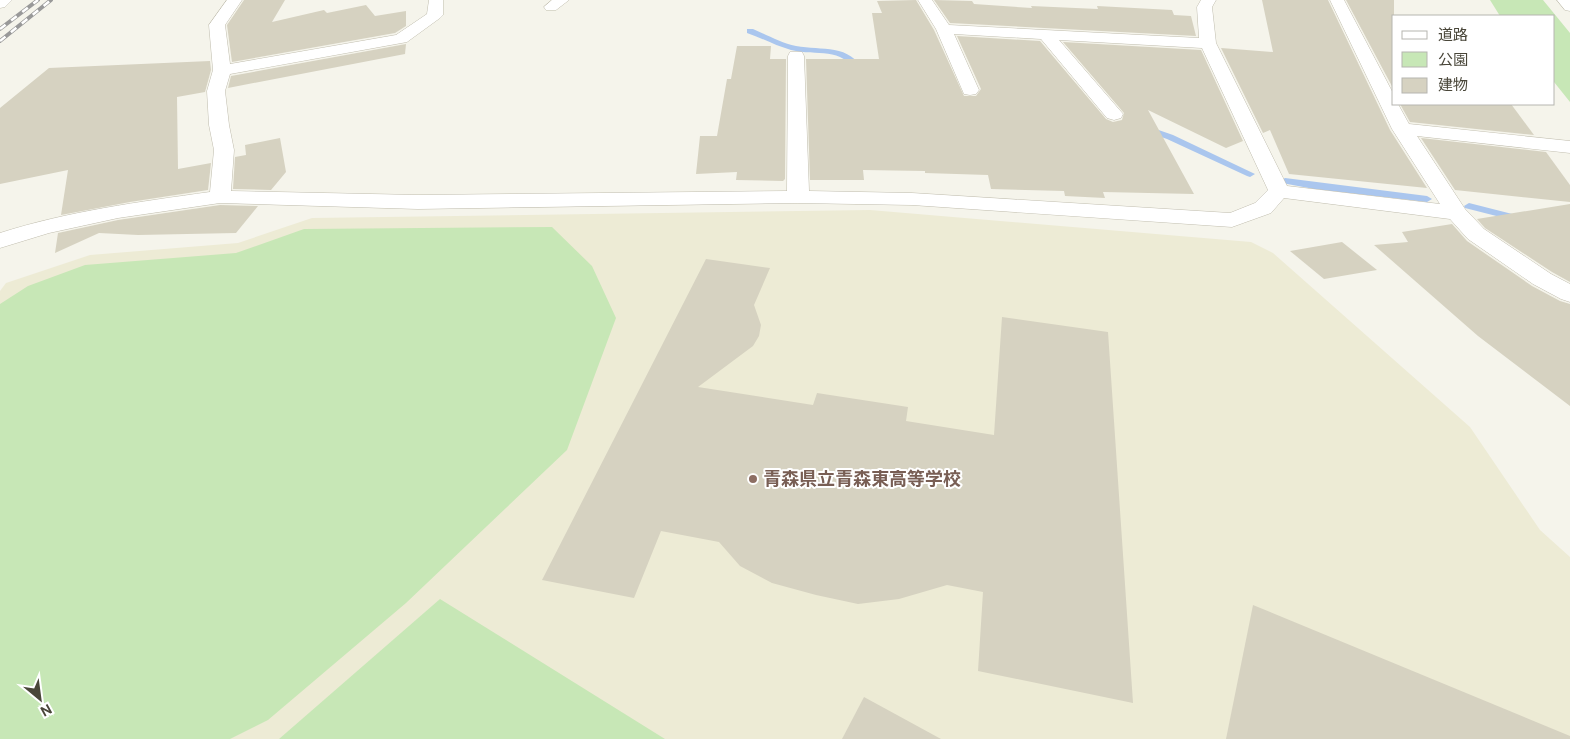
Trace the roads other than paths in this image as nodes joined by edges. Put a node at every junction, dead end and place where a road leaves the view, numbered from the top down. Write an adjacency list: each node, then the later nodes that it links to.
1 (5, 0): 8 (street)
2 (235, 0): 16 (street)
3 (925, 0): 10 (street)
4 (1337, 0): 14 (street)
5 (1564, 0): 9 (street)
6 (434, 1): 16 (street)
7 (1201, 3): 12 (street)
8 (0, 4)
9 (1570, 7)
10 (944, 29): 11 (street); 17 (street)
11 (1044, 34): 12 (street); 18 (street)
12 (1208, 42): 21 (street)
13 (796, 56): 23 (street)
14 (1367, 60): 15 (street); 19 (street)
15 (1385, 62)
16 (222, 70): 22 (street)
17 (970, 90)
18 (1114, 114)
19 (1402, 129): 20 (street); 24 (street)
20 (1570, 147)
21 (1279, 191): 23 (street); 24 (street)
22 (220, 197): 23 (street); 25 (street)
23 (798, 197)
24 (1457, 213): 26 (street)
25 (0, 241)
26 (1570, 294)

